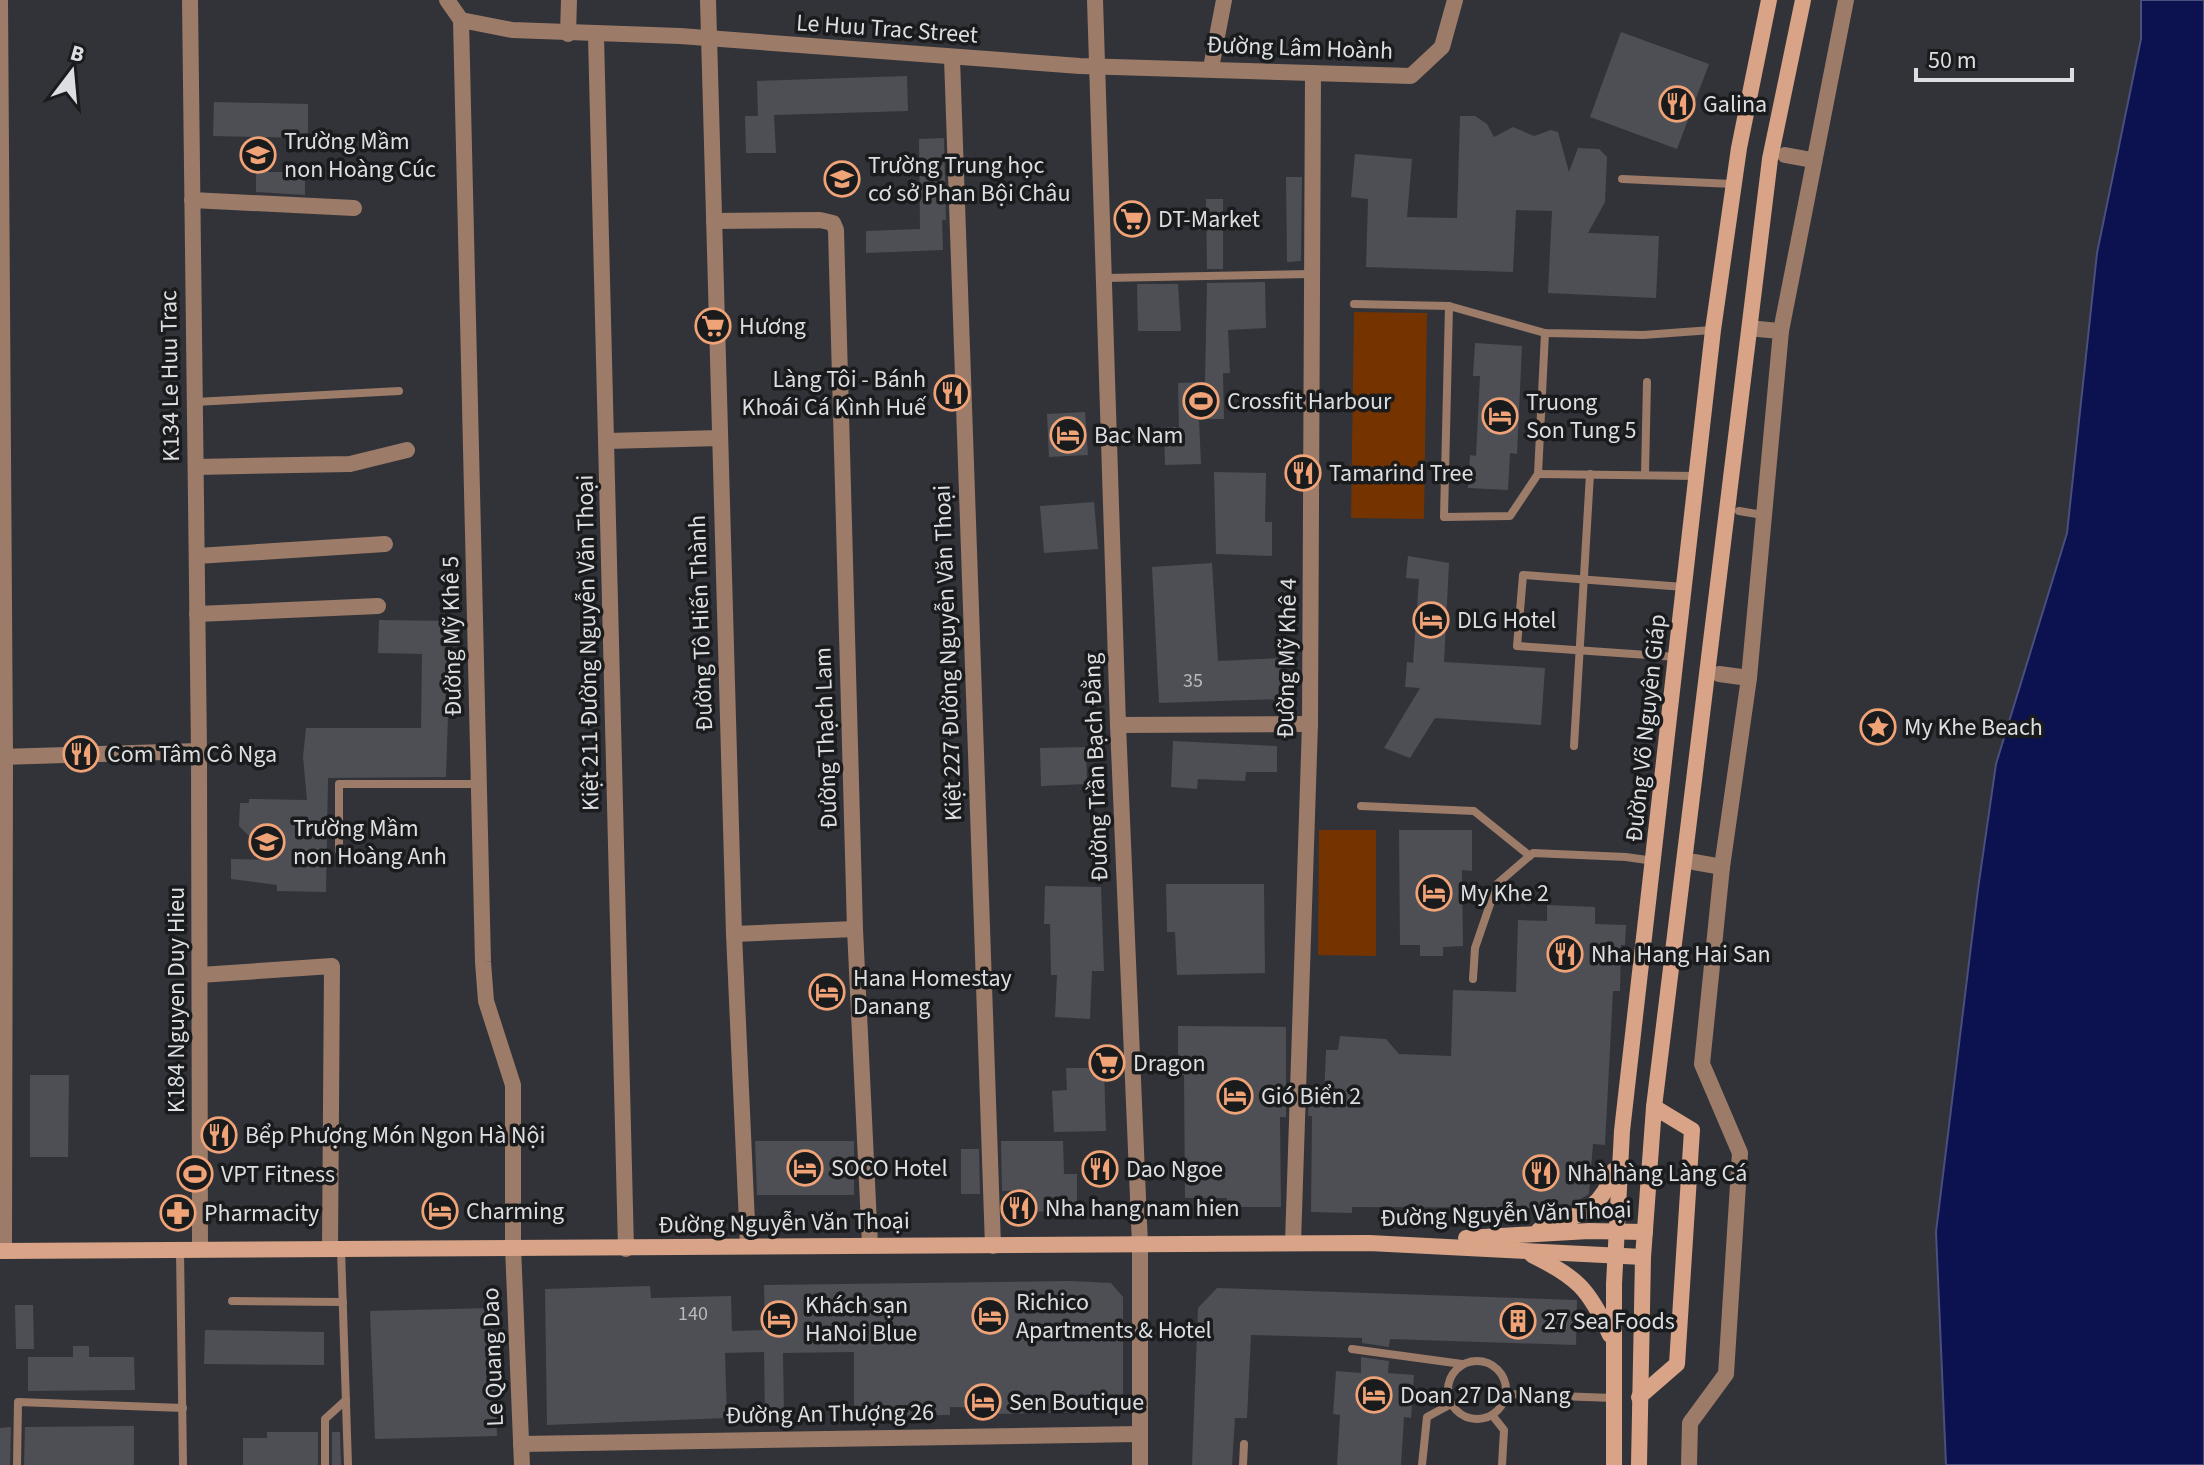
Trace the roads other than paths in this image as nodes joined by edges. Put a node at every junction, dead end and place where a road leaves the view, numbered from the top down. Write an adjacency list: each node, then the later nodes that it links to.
1 (0, 0): 62 (street)
2 (190, 0): 24 (street, K134 Le Huu Trac)
3 (447, 0): 12 (street)
4 (569, 0): 13 (street)
5 (708, 0): 15 (street, Đường Tô Hiến Thành)
6 (1095, 0): 17 (street, Đường Trần Bạch Đằng)
7 (1224, 0): 18 (street)
8 (1455, 0): 19 (street, Đường Lâm Hoành)
9 (1769, 0): 23 (main road, Đường Võ Nguyên Giáp)
10 (1803, 0): 74 (main road)
11 (1846, 0): 21 (street)
12 (461, 20): 13 (street, Le Huu Trac Street); 63 (street, Đường Mỹ Khê 5)
13 (568, 34): 14 (street, Le Huu Trac Street)
14 (596, 36): 15 (street, Le Huu Trac Street); 39 (street, Kiệt 211 Đường Nguyễn Văn Thoại)
15 (708, 39): 16 (street, Le Huu Trac Street); 26 (street, Đường Tô Hiến Thành)
16 (952, 58): 17 (street, Le Huu Trac Street); 83 (street, Kiệt 227 Đường Nguyễn Văn Thoại)
17 (1095, 67): 18 (street, Đường Lâm Hoành); 28 (street, Đường Trần Bạch Đằng)
18 (1211, 68): 19 (street, Đường Lâm Hoành)
19 (1313, 73): 27 (street, Đường Mỹ Khê 4)
20 (1785, 155): 21 (street)
21 (1812, 160): 33 (street)
22 (1622, 179): 23 (lane)
23 (1733, 184): 32 (main road, Đường Võ Nguyên Giáp)
24 (192, 200): 25 (street); 37 (street, K134 Le Huu Trac)
25 (354, 208)
26 (714, 221): 38 (street, Đường Tô Hiến Thành); 70 (street, Đường Thạch Lam)
27 (1314, 274): 28 (lane); 58 (street, Đường Mỹ Khê 4)
28 (1105, 278): 59 (street, Đường Trần Bạch Đằng)
29 (1354, 304): 30 (lane)
30 (1449, 306): 34 (lane); 42 (lane)
31 (1758, 329): 33 (street)
32 (1713, 330): 34 (lane); 45 (main road, Đường Võ Nguyên Giáp)
33 (1781, 331): 47 (street)
34 (1545, 333): 42 (lane)
35 (1647, 382): 44 (lane)
36 (399, 391): 37 (lane)
37 (195, 402): 41 (street, K134 Le Huu Trac)
38 (720, 438): 39 (street); 71 (street, Đường Tô Hiến Thành)
39 (607, 441): 88 (street, Kiệt 211 Đường Nguyễn Văn Thoại)
40 (407, 450): 41 (street)
41 (196, 467): 49 (street, K134 Le Huu Trac)
42 (1538, 474): 43 (lane)
43 (1590, 474): 44 (lane); 50 (lane)
44 (1645, 474): 45 (lane)
45 (1697, 476): 51 (main road, Đường Võ Nguyên Giáp)
46 (1739, 511): 47 (lane)
47 (1763, 515): 57 (street)
48 (385, 544): 49 (street)
49 (197, 556): 53 (street, K134 Le Huu Trac)
50 (1583, 578): 51 (lane); 54 (lane); 54 (lane)
51 (1685, 587): 55 (main road, Đường Võ Nguyên Giáp)
52 (378, 606): 53 (street)
53 (197, 614): 61 (street, K134 Le Huu Trac)
54 (1579, 649): 55 (lane); 60 (lane)
55 (1678, 657): 67 (main road, Đường Võ Nguyên Giáp)
56 (1719, 674): 57 (street)
57 (1749, 678): 69 (street)
58 (1310, 724): 59 (street); 78 (street, Đường Mỹ Khê 4)
59 (1118, 725): 82 (street, Đường Trần Bạch Đằng)
60 (1574, 746)
61 (199, 751): 62 (street); 72 (street, K184 Nguyen Duy Hieu)
62 (3, 757): 89 (street)
63 (479, 784): 65 (lane); 84 (street, Đường Mỹ Khê 5)
64 (1361, 806): 66 (lane)
65 (339, 851)
66 (1530, 856): 67 (lane); 73 (lane)
67 (1655, 862): 75 (main road, Đường Võ Nguyên Giáp)
68 (1694, 862): 69 (street)
69 (1722, 867): 118 (street)
70 (855, 929): 71 (street); 81 (street, Đường Thạch Lam)
71 (734, 934): 80 (street, Đường Tô Hiến Thành)
72 (200, 975): 85 (street); 87 (street, K184 Nguyen Duy Hieu)
73 (1473, 979)
74 (1654, 1107): 77 (main road); 98 (main road)
75 (1622, 1131): 76 (main road, Đường Võ Nguyên Giáp); 79 (main road)
76 (1616, 1232): 77 (main road, Đường Nguyễn Văn Thoại); 79 (main road, Đường Nguyễn Văn Thoại); 90 (main road, Đường Võ Nguyên Giáp)
77 (1645, 1232): 91 (main road)
78 (1293, 1243): 79 (main road, Đường Nguyễn Văn Thoại); 82 (main road, Đường Nguyễn Văn Thoại)
79 (1524, 1243): 90 (main road, Đường Nguyễn Văn Thoại); 94 (main road)
80 (748, 1245): 81 (main road, Đường Nguyễn Văn Thoại); 88 (main road, Đường Nguyễn Văn Thoại)
81 (870, 1245): 83 (main road, Đường Nguyễn Văn Thoại)
82 (1140, 1245): 83 (main road, Đường Nguyễn Văn Thoại); 104 (street, Đường Trần Bạch Đằng)
83 (993, 1246)
84 (513, 1247): 85 (main road, Đường Nguyễn Văn Thoại); 88 (main road, Đường Nguyễn Văn Thoại); 105 (street, Le Quang Dao)
85 (335, 1248): 87 (main road, Đường Nguyễn Văn Thoại); 93 (lane)
86 (180, 1249): 87 (main road, Đường Nguyễn Văn Thoại); 89 (main road, Đường Nguyễn Văn Thoại); 102 (lane)
87 (200, 1249)
88 (626, 1249)
89 (2, 1251)
90 (1615, 1254): 91 (main road, Đường Nguyễn Văn Thoại); 94 (main road, Đường Võ Nguyên Giáp)
91 (1643, 1257): 98 (main road)
92 (232, 1301): 93 (lane)
93 (343, 1302): 100 (lane)
94 (1614, 1343): 99 (main road, Đường Võ Nguyên Giáp)
95 (1352, 1349): 96 (lane)
96 (1463, 1364): 97 (lane); 101 (lane)
97 (1506, 1394): 99 (lane); 103 (lane)
98 (1639, 1397): 99 (main road); 117 (main road)
99 (1614, 1398): 116 (main road, Đường Võ Nguyên Giáp)
100 (346, 1400): 109 (lane); 110 (lane)
101 (1451, 1404): 103 (lane); 114 (lane)
102 (183, 1408): 107 (lane); 108 (lane)
103 (1492, 1415): 115 (lane)
104 (1139, 1434): 105 (street, Đường An Thượng 26); 112 (street, Đường Trần Bạch Đằng)
105 (521, 1444): 111 (street, Le Quang Dao)
106 (1244, 1444): 113 (lane)
107 (17, 1465)
108 (183, 1465)
109 (325, 1465)
110 (348, 1465)
111 (522, 1465)
112 (1140, 1465)
113 (1243, 1465)
114 (1422, 1465)
115 (1502, 1465)
116 (1614, 1465)
117 (1639, 1465)
118 (1689, 1465)

